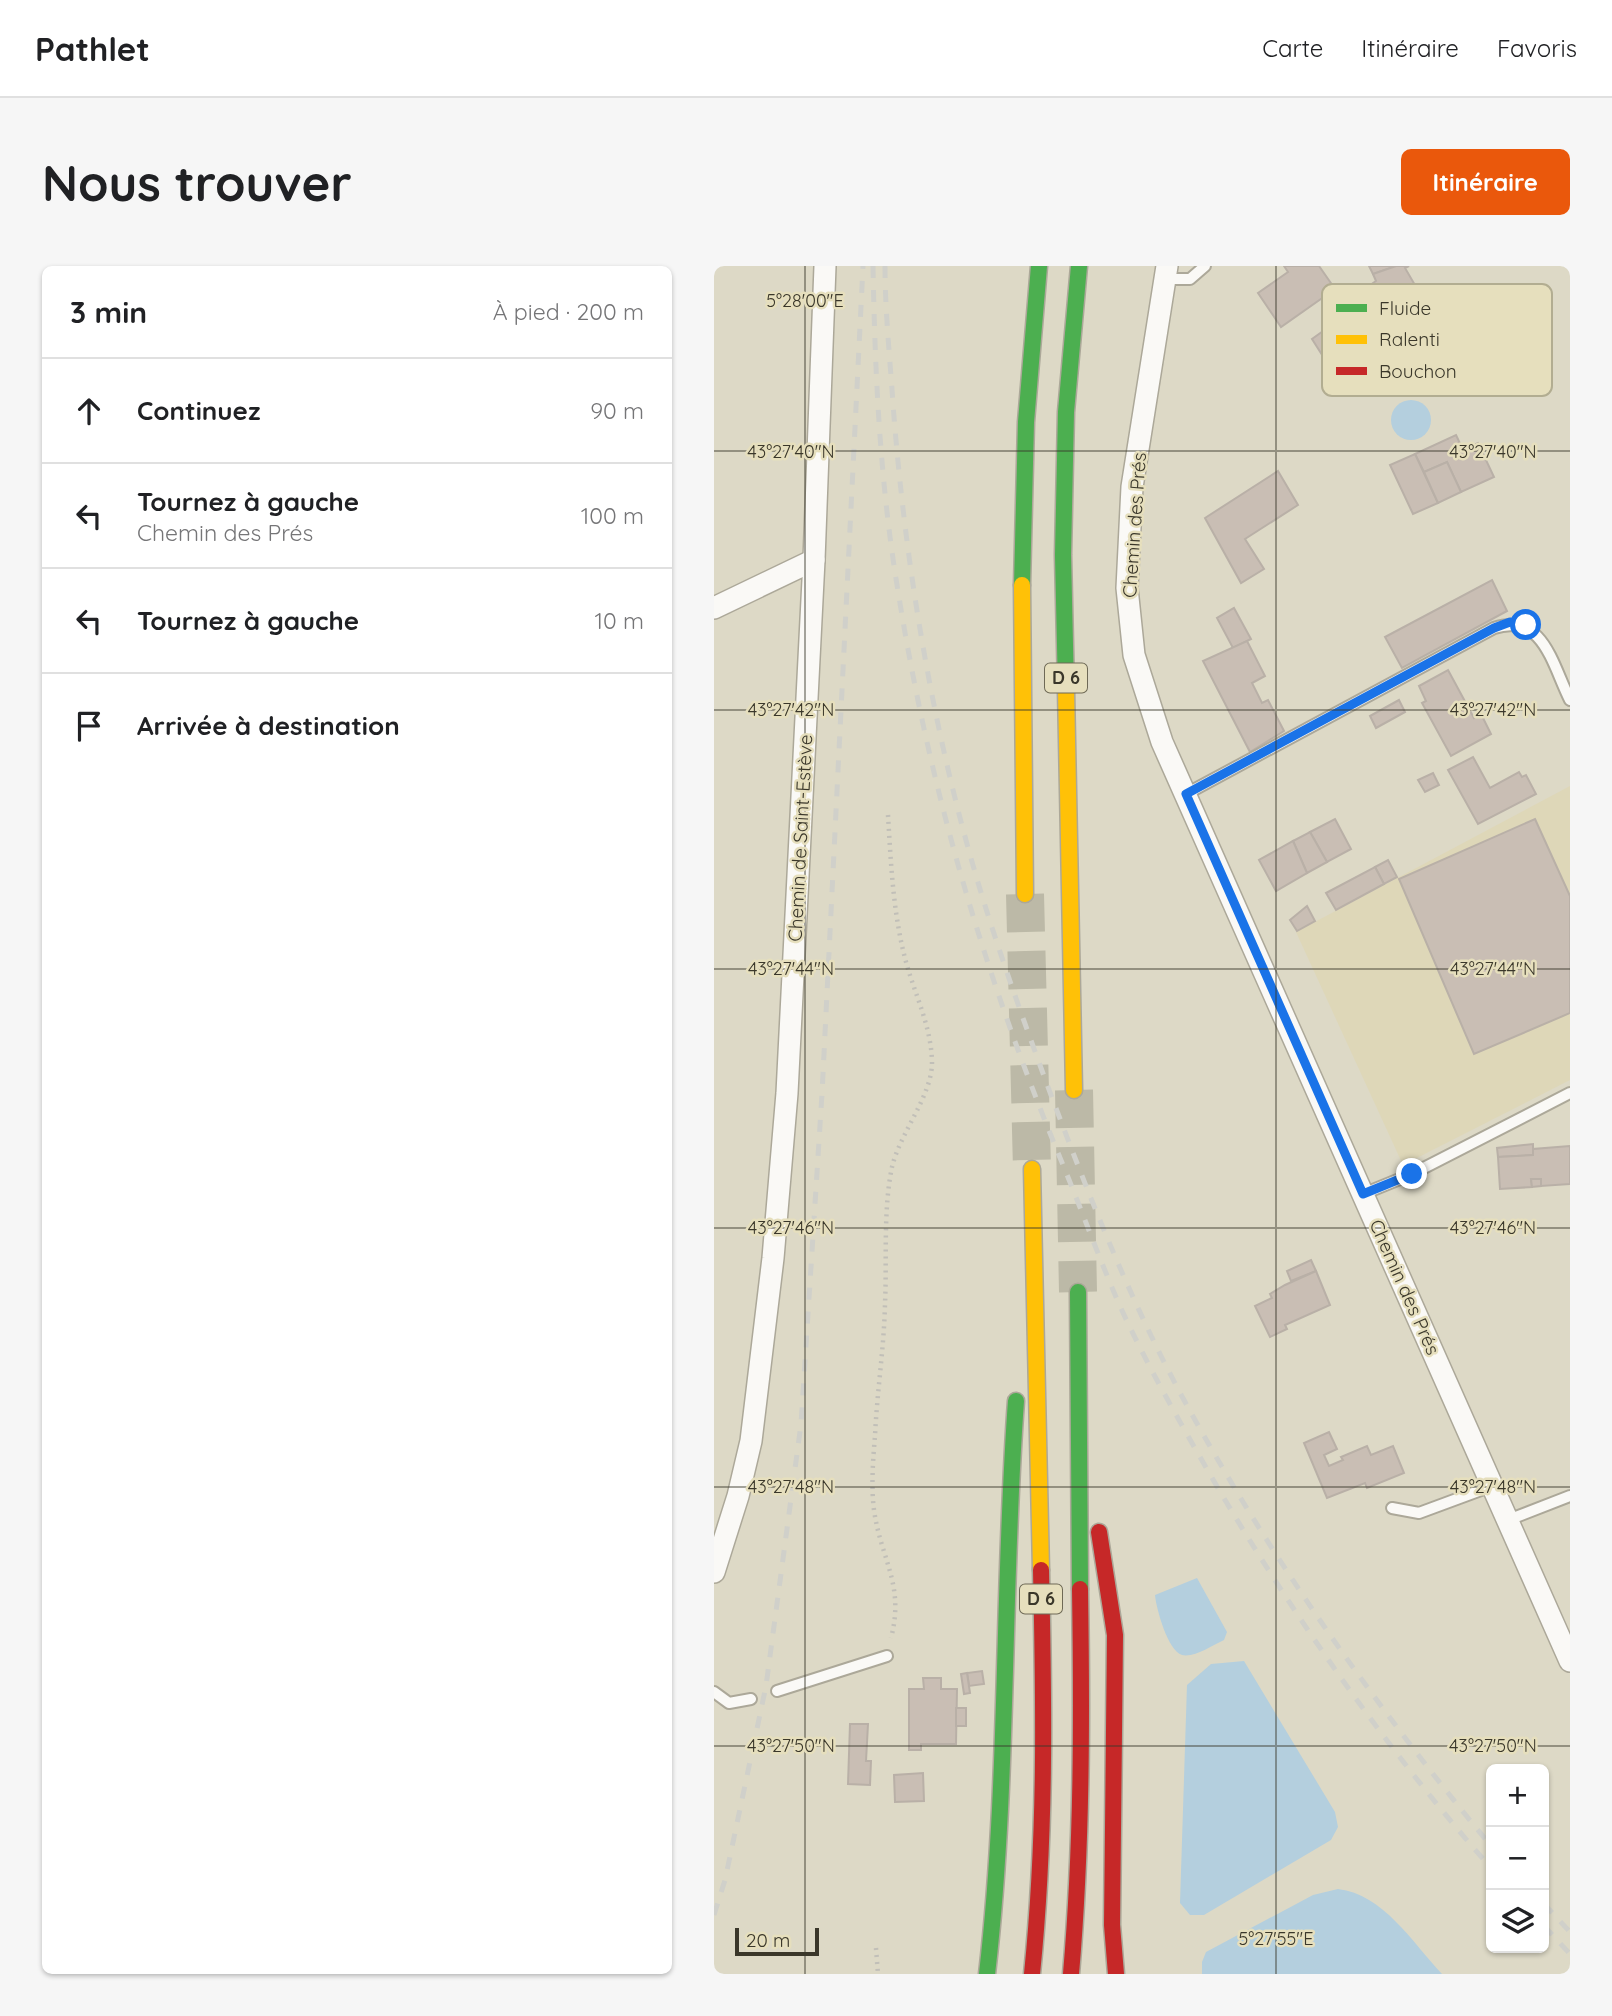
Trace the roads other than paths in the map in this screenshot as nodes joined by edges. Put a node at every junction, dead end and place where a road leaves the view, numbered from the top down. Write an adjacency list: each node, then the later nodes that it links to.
1 (825, 266): 6 (street, Chemin de Saint-Estève)
2 (1039, 266): 10 (highway, D 6)
3 (1079, 266): 11 (highway, D 6)
4 (1205, 266): 5 (lane)
5 (1166, 273): 9 (street, Chemin des Prés)
6 (814, 561): 7 (street); 24 (street, Chemin de Saint-Estève)
7 (714, 608)
8 (1570, 700): 9 (lane)
9 (1186, 794): 14 (street, Chemin des Prés)
10 (1025, 894)
11 (1074, 1090)
12 (1570, 1093): 14 (lane)
13 (1032, 1168): 15 (highway, D 6)
14 (1363, 1194): 20 (street, Chemin des Prés)
15 (1033, 1224): 17 (highway); 31 (highway, D 6)
16 (1078, 1293): 19 (highway, D 6)
17 (1020, 1363)
18 (1017, 1391): 30 (highway)
19 (1079, 1402): 32 (highway, D 6); 33 (highway)
20 (1492, 1486): 22 (lane); 23 (street, Chemin des Prés)
21 (1570, 1496): 23 (lane)
22 (1392, 1508)
23 (1508, 1520): 26 (street, Chemin des Prés)
24 (714, 1572)
25 (887, 1656): 27 (lane)
26 (1570, 1661)
27 (777, 1691)
28 (714, 1692): 29 (lane)
29 (751, 1699)
30 (987, 1974)
31 (1032, 1974)
32 (1071, 1974)
33 (1115, 1974)

